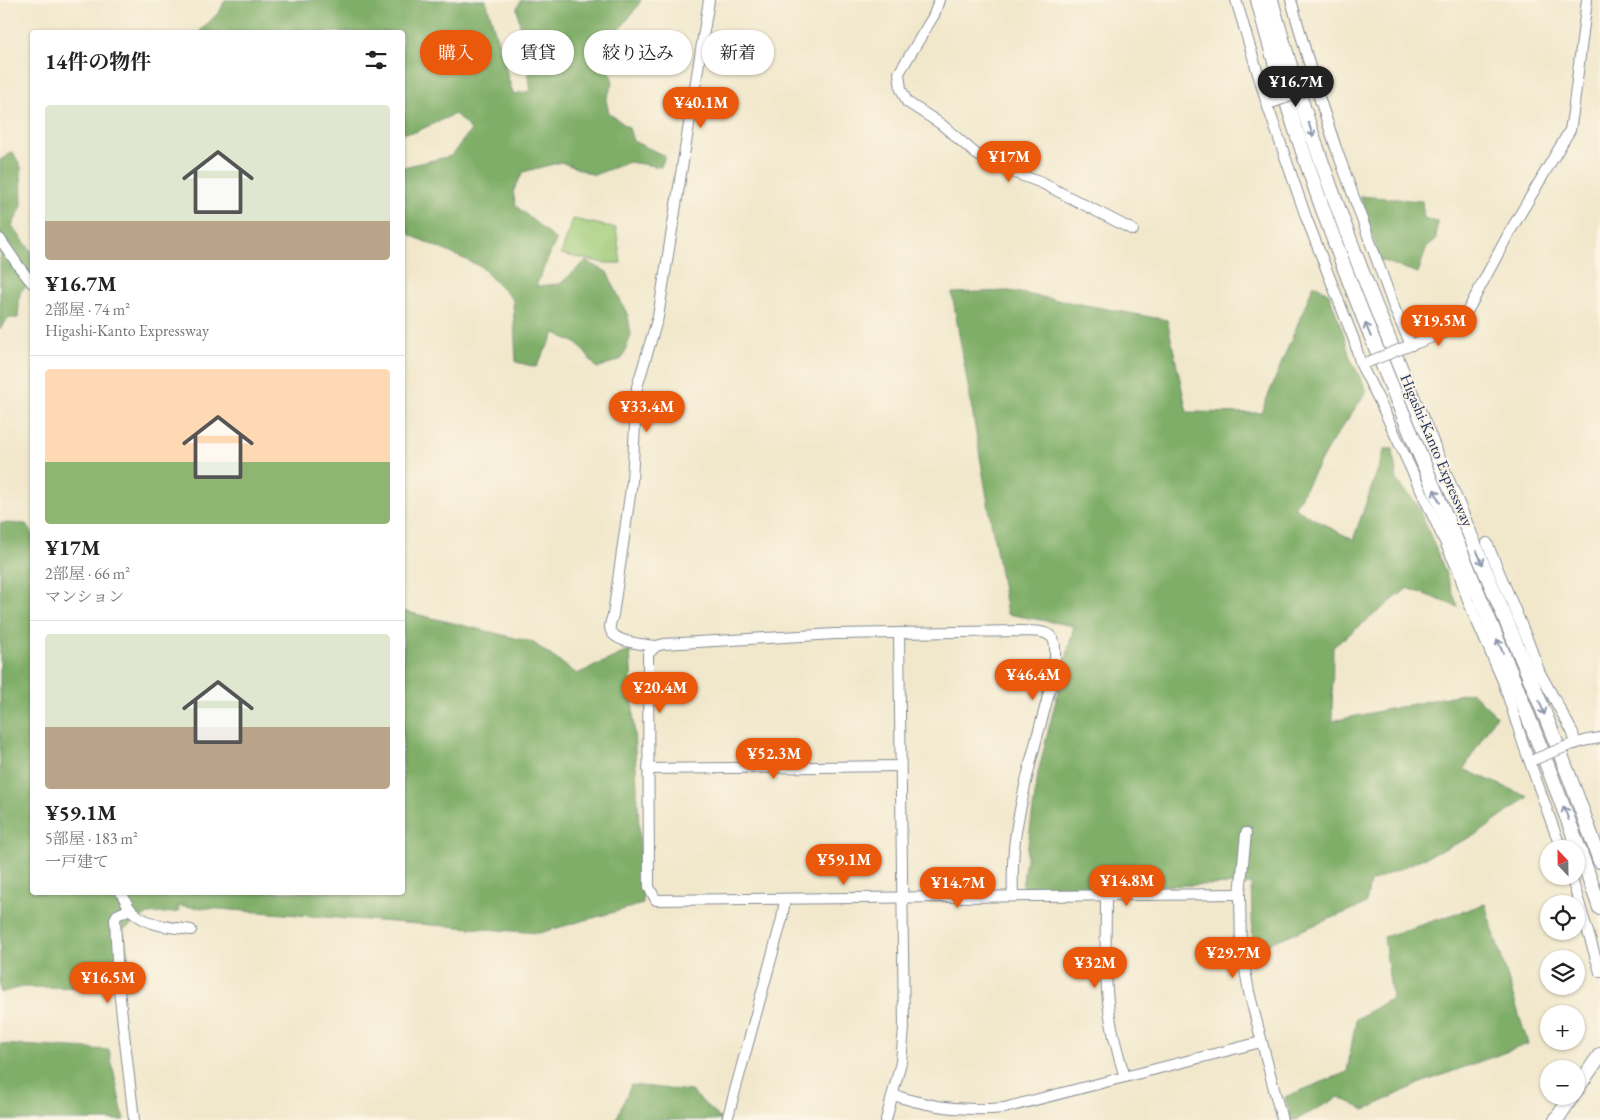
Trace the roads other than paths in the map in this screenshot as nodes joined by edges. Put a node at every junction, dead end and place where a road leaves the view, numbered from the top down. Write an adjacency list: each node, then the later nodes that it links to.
1 (709, 0): 17 (street)
2 (939, 0): 10 (street)
3 (1236, 0): 9 (street)
4 (1258, 0): 33 (highway, Higashi-Kanto Expressway, one-way to 4)
5 (1271, 0): 25 (highway, Higashi-Kanto Expressway, one-way to 25)
6 (1291, 0): 8 (street)
7 (1586, 0): 13 (street)
8 (1314, 89): 9 (street, bridge); 13 (street)
9 (1269, 103): 14 (street)
10 (1133, 230)
11 (0, 239): 12 (street)
12 (30, 280)
13 (1408, 346): 14 (street, bridge)
14 (1364, 363): 20 (street)
15 (1487, 543): 19 (street)
16 (899, 633): 17 (street); 21 (street); 30 (street)
17 (656, 646): 22 (street)
18 (1600, 738): 19 (street)
19 (1573, 744): 20 (street, bridge)
20 (1531, 761): 24 (street)
21 (900, 766): 22 (street); 31 (street)
22 (648, 769): 32 (street)
23 (1246, 833): 27 (street)
24 (1558, 840)
25 (1600, 861)
26 (1574, 885): 36 (street)
27 (1240, 894): 29 (street); 37 (street)
28 (123, 895): 34 (street)
29 (1106, 895): 30 (street); 39 (street)
30 (1013, 896): 31 (street)
31 (902, 898): 32 (street); 41 (street)
32 (785, 899): 44 (street)
33 (1600, 908)
34 (130, 909): 35 (street); 43 (street)
35 (191, 930)
36 (1600, 972)
37 (1261, 1042): 39 (street); 46 (street)
38 (1600, 1055): 40 (highway)
39 (1125, 1077): 41 (street)
40 (1585, 1077)
41 (893, 1095): 45 (street)
42 (1566, 1105): 47 (highway)
43 (134, 1120)
44 (727, 1120)
45 (886, 1120)
46 (1282, 1120)
47 (1556, 1120)

